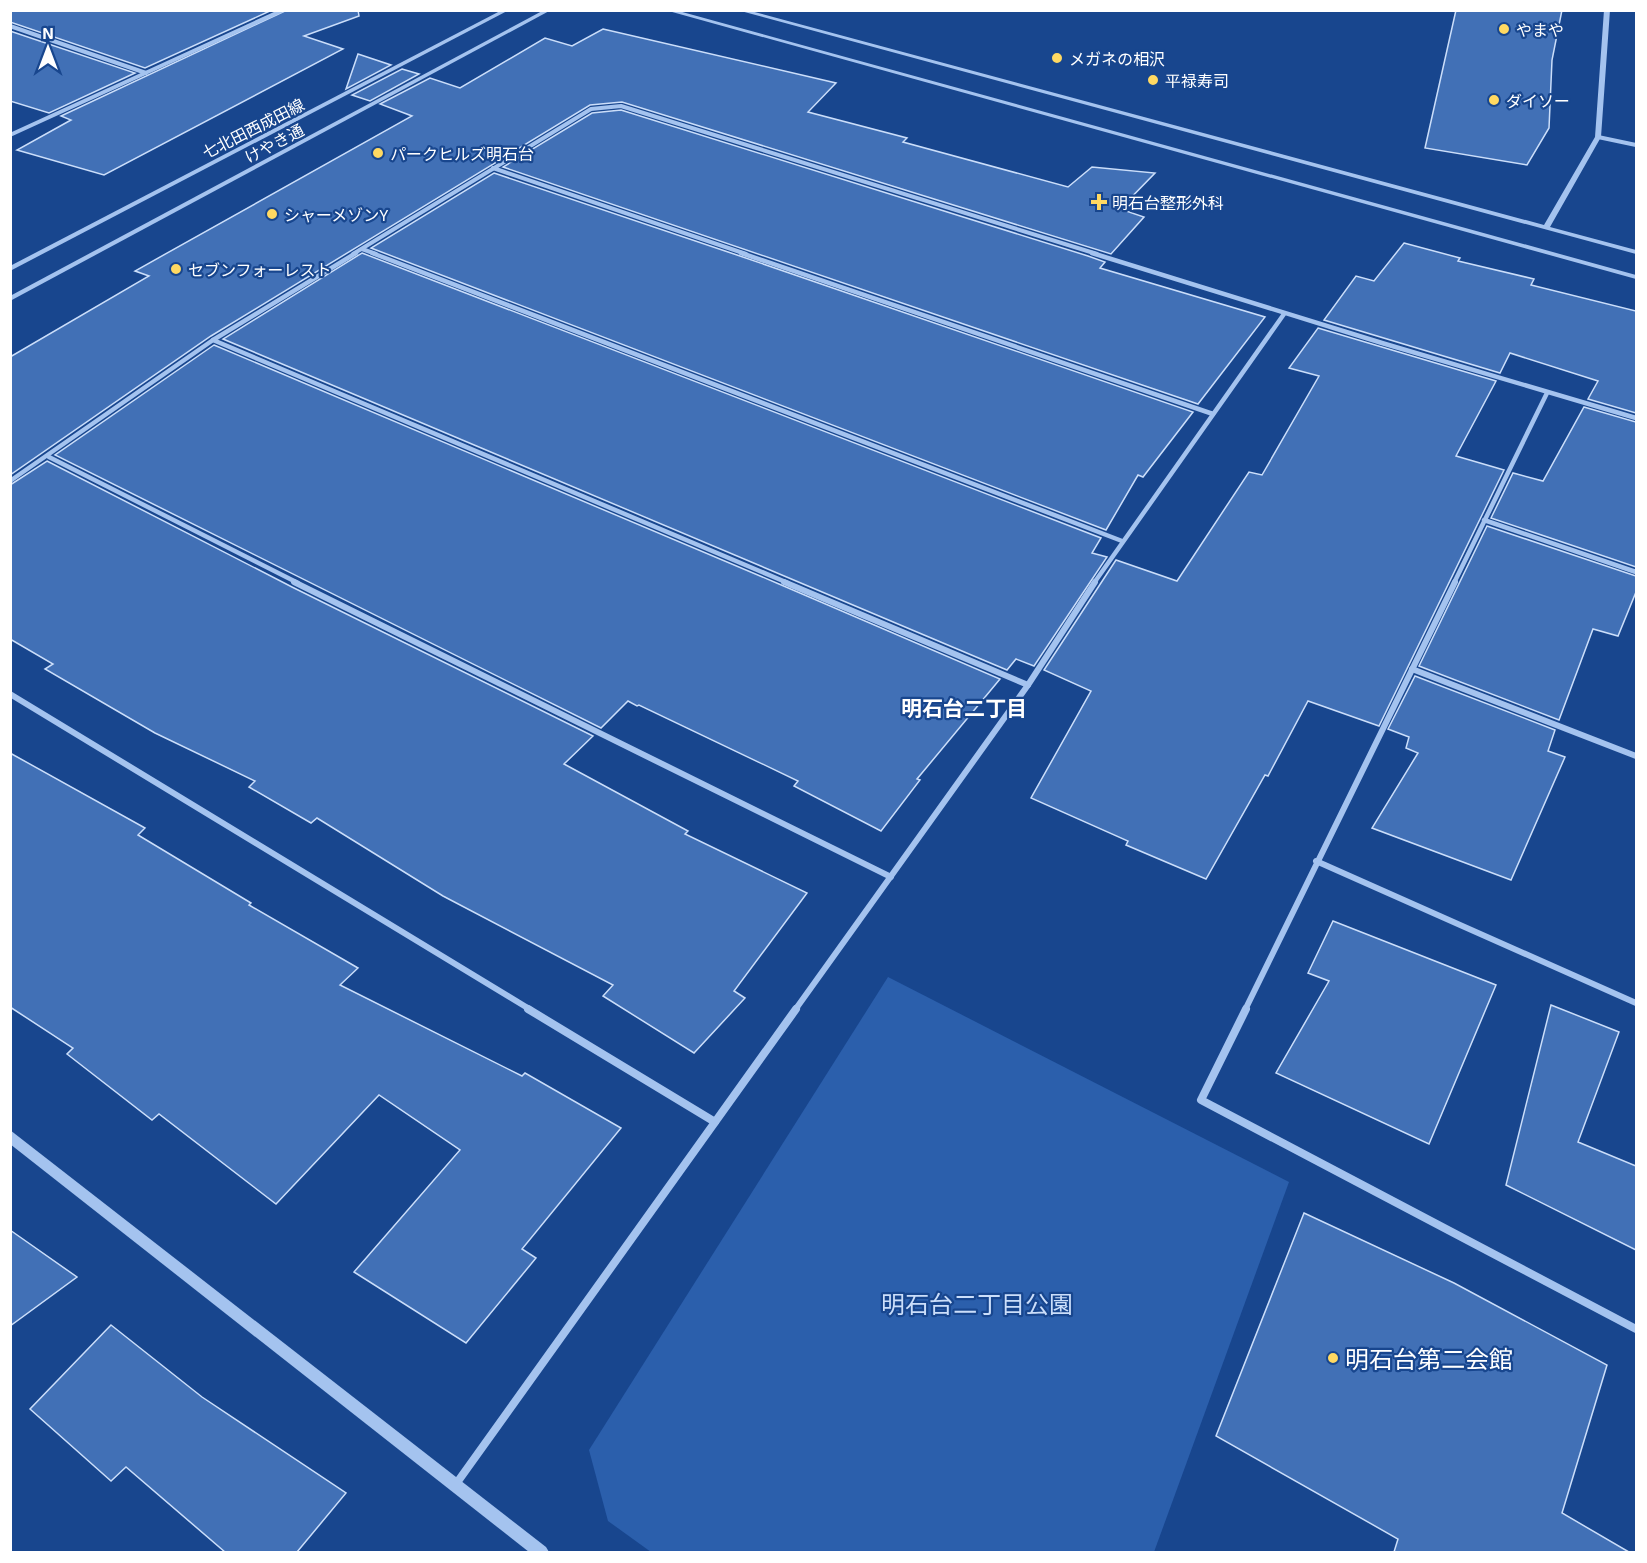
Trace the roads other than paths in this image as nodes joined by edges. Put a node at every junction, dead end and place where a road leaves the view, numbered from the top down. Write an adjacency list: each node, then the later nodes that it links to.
1 (283, 10): 8 (street)
2 (507, 10): 16 (street, 七北田西成田線)
3 (549, 10): 18 (street, けやき通)
4 (667, 10): 17 (street)
5 (739, 10): 13 (street)
6 (1607, 10): 10 (street)
7 (10, 26): 8 (street)
8 (146, 73): 9 (street)
9 (10, 135)
10 (1598, 137): 11 (street); 13 (street)
11 (1636, 145)
12 (493, 168): 14 (street); 19 (street); 22 (street)
13 (1546, 228): 15 (street)
14 (362, 249): 20 (street); 27 (street)
15 (1636, 252)
16 (10, 269)
17 (1636, 277)
18 (10, 299)
19 (1284, 314): 21 (street); 22 (street)
20 (213, 340): 24 (street); 30 (street)
21 (1547, 393): 23 (street); 26 (street)
22 (1212, 414): 27 (street)
23 (1636, 418)
24 (49, 457): 25 (street); 34 (street)
25 (10, 481)
26 (1484, 520): 28 (street); 29 (street)
27 (1122, 541): 30 (street)
28 (1636, 572)
29 (1412, 669): 32 (street); 33 (street)
30 (1028, 685): 34 (street)
31 (10, 694): 36 (street)
32 (1636, 756)
33 (1317, 861): 35 (street); 38 (street)
34 (891, 877): 36 (street)
35 (1636, 1003)
36 (715, 1122): 39 (street)
37 (10, 1136): 39 (street)
38 (1636, 1329)
39 (456, 1484): 40 (street)
40 (541, 1552)

